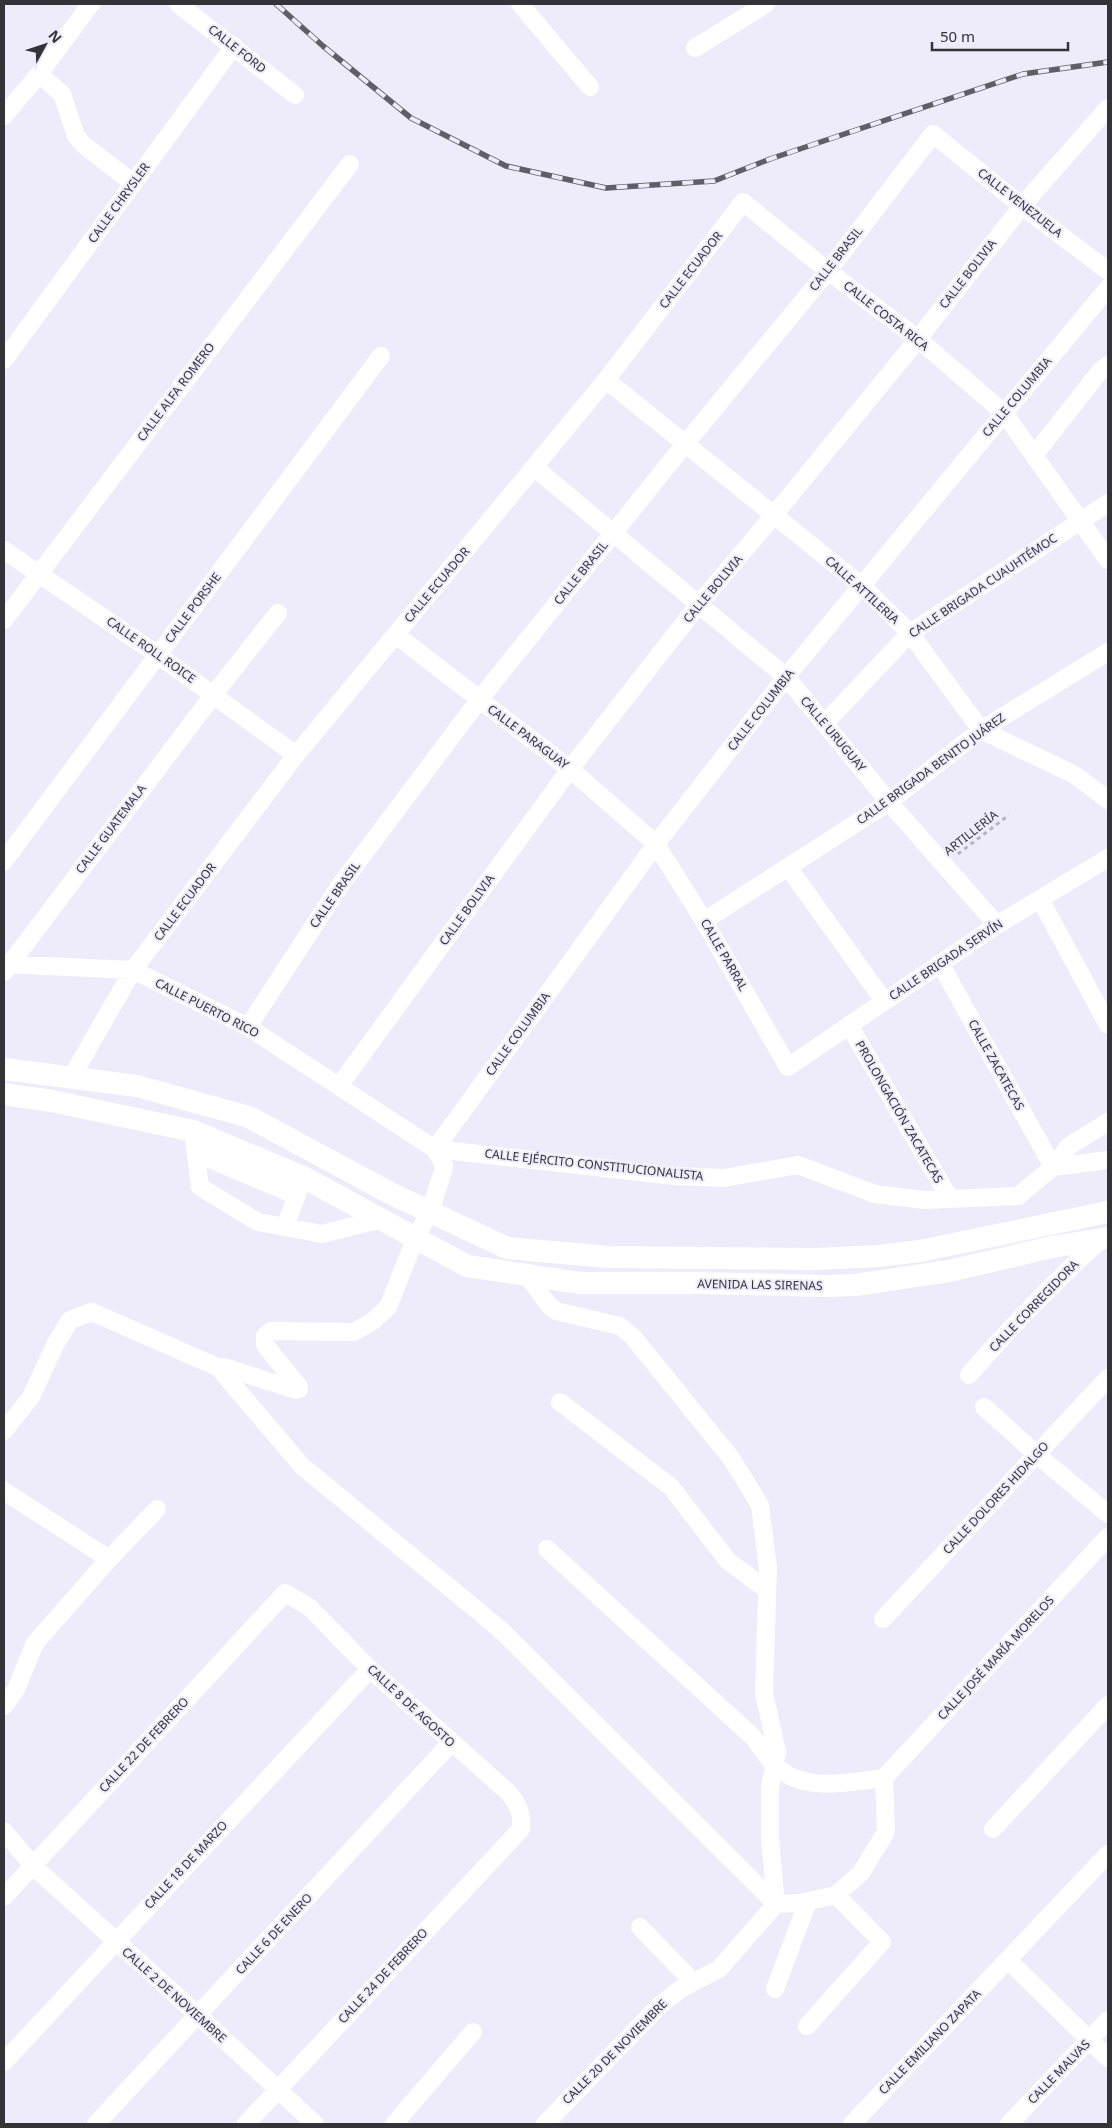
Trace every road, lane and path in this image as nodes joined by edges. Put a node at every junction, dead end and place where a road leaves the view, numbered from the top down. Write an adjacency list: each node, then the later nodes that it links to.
1 (91, 4): 7 (street)
2 (178, 4): 5 (street, CALLE FORD)
3 (520, 4): 8 (street)
4 (766, 4): 6 (street)
5 (234, 46): 9 (street, CALLE FORD); 14 (street, CALLE CHRYSLER)
6 (695, 48)
7 (39, 74): 11 (street); 14 (street)
8 (590, 87)
9 (295, 95)
10 (1108, 108): 16 (street, CALLE BOLIVIA)
11 (4, 116)
12 (933, 134): 16 (street, CALLE VENEZUELA); 17 (street, CALLE BRASIL)
13 (350, 164): 35 (street, CALLE ALFA ROMERO)
14 (134, 183): 22 (street, CALLE CHRYSLER)
15 (743, 202): 17 (street, CALLE COSTA RICA); 24 (street, CALLE ECUADOR)
16 (1022, 206): 18 (street, CALLE VENEZUELA); 20 (street, CALLE BOLIVIA)
17 (828, 271): 20 (street, CALLE COSTA RICA); 26 (street, CALLE BRASIL)
18 (1108, 272)
19 (1108, 288): 25 (street, CALLE COLUMBIA)
20 (918, 339): 25 (street, CALLE COSTA RICA); 30 (street, CALLE BOLIVIA)
21 (381, 356): 43 (street, CALLE PORSHE)
22 (4, 360)
23 (1108, 365): 27 (street)
24 (606, 380): 26 (street, CALLE ATTILERIA); 28 (street, CALLE ECUADOR)
25 (1004, 412): 27 (street, CALLE COSTA RICA); 36 (street, CALLE COLUMBIA)
26 (685, 444): 30 (street, CALLE ATTILERIA); 32 (street, CALLE BRASIL)
27 (1035, 454): 31 (street, CALLE COSTA RICA)
28 (535, 468): 32 (street, CALLE URUGUAY); 41 (street, CALLE ECUADOR)
29 (1108, 503): 31 (street, CALLE BRIGADA CUAUHTÉMOC)
30 (774, 515): 36 (street, CALLE ATTILERIA); 37 (street, CALLE BOLIVIA)
31 (1082, 520): 34 (street, CALLE COSTA RICA); 40 (street, CALLE BRIGADA CUAUHTÉMOC)
32 (612, 534): 37 (street, CALLE URUGUAY); 46 (street, CALLE BRASIL)
33 (4, 550): 35 (street, CALLE ROLL ROICE)
34 (1108, 560)
35 (38, 573): 39 (street, CALLE ALFA ROMERO); 43 (street, CALLE ROLL ROICE)
36 (862, 586): 40 (street, CALLE ATTILERIA); 44 (street, CALLE COLUMBIA)
37 (699, 604): 44 (street, CALLE URUGUAY); 50 (street, CALLE BOLIVIA)
38 (278, 612): 45 (street, CALLE GUATEMALA)
39 (4, 620)
40 (910, 633): 47 (street, CALLE BRIGADA CUAUHTÉMOC); 48 (street, CALLE ATTILERIA)
41 (396, 635): 46 (street, CALLE PARAGUAY); 49 (street, CALLE ECUADOR)
42 (1108, 652): 48 (street, CALLE BRIGADA BENITO JUÁREZ)
43 (158, 655): 45 (street, CALLE ROLL ROICE); 56 (street, CALLE PORSHE)
44 (786, 677): 47 (street, CALLE URUGUAY); 54 (street, CALLE COLUMBIA)
45 (214, 694): 49 (street, CALLE ROLL ROICE); 63 (street, CALLE GUATEMALA)
46 (479, 700): 50 (street, CALLE PARAGUAY); 68 (street, CALLE BRASIL)
47 (825, 723): 52 (street, CALLE URUGUAY)
48 (981, 730): 51 (street, CALLE ATTILERIA); 52 (street, CALLE BRIGADA BENITO JUÁREZ)
49 (296, 755): 64 (street, CALLE ECUADOR)
50 (570, 770): 54 (street, CALLE PARAGUAY); 72 (street, CALLE BOLIVIA)
51 (1108, 800)
52 (889, 802): 57 (street, CALLE URUGUAY); 58 (street, CALLE BRIGADA BENITO JUÁREZ)
53 (1009, 815): 57 (path, ARTILLERÍA)
54 (656, 844): 60 (street, CALLE PARRAL); 76 (street, CALLE COLUMBIA)
55 (1108, 858): 59 (street, CALLE BRIGADA SERVÍN)
56 (4, 861)
57 (944, 865): 61 (street, CALLE URUGUAY)
58 (788, 867): 60 (street, CALLE BRIGADA BENITO JUÁREZ); 65 (street)
59 (1040, 899): 61 (street, CALLE BRIGADA SERVÍN); 66 (street)
60 (704, 921): 69 (street, CALLE PARRAL)
61 (997, 925): 62 (street, CALLE BRIGADA SERVÍN)
62 (940, 963): 65 (street, CALLE BRIGADA SERVÍN); 79 (street, CALLE ZACATECAS)
63 (5, 967): 64 (street, CALLE PUERTO RICO)
64 (133, 970): 68 (street, CALLE PUERTO RICO); 71 (street, CALLE ECUADOR)
65 (884, 1001): 67 (street, CALLE BRIGADA SERVÍN)
66 (1108, 1025)
67 (849, 1026): 69 (street, CALLE BRIGADA SERVÍN); 81 (street, PROLONGACIÓN ZACATECAS)
68 (248, 1027): 72 (street, CALLE PUERTO RICO)
69 (788, 1067)
70 (4, 1069): 71 (main road, AVENIDA LAS SIRENAS)
71 (70, 1078): 82 (main road, AVENIDA LAS SIRENAS)
72 (339, 1086): 76 (street, CALLE PUERTO RICO)
73 (4, 1094): 75 (main road, AVENIDA LAS SIRENAS)
74 (1108, 1122): 79 (street, CALLE EJÉRCITO CONSTITUCIONALISTA)
75 (193, 1131): 77 (street); 80 (main road, AVENIDA LAS SIRENAS)
76 (435, 1149): 81 (street, CALLE EJÉRCITO CONSTITUCIONALISTA); 82 (street)
77 (198, 1154): 80 (street); 85 (street)
78 (1108, 1160): 79 (street)
79 (1053, 1167): 81 (street, CALLE EJÉRCITO CONSTITUCIONALISTA)
80 (300, 1186): 84 (main road, AVENIDA LAS SIRENAS); 85 (street)
81 (950, 1199)
82 (430, 1212): 83 (main road, AVENIDA LAS SIRENAS); 86 (street)
83 (1108, 1212)
84 (382, 1219): 85 (street); 86 (main road, AVENIDA LAS SIRENAS)
85 (285, 1227)
86 (415, 1239): 88 (main road, AVENIDA LAS SIRENAS); 89 (street)
87 (1105, 1239): 88 (main road, AVENIDA LAS SIRENAS); 90 (street, CALLE CORREGIDORA)
88 (527, 1275): 102 (street)
89 (222, 1369): 94 (street); 119 (street)
90 (968, 1375)
91 (1108, 1378): 95 (street, CALLE DOLORES HIDALGO)
92 (560, 1402): 102 (street)
93 (984, 1406): 95 (street)
94 (4, 1431)
95 (1036, 1454): 98 (street); 104 (street, CALLE DOLORES HIDALGO)
96 (4, 1491): 101 (street)
97 (157, 1509): 101 (street)
98 (1108, 1514)
99 (1108, 1537): 110 (street, CALLE JOSÉ MARÍA MORELOS)
100 (547, 1549): 109 (street)
101 (109, 1559): 107 (street)
102 (767, 1590): 109 (street)
103 (285, 1593): 105 (street, CALLE 8 DE AGOSTO); 115 (street, CALLE 22 DE FEBRERO)
104 (884, 1619)
105 (370, 1669): 108 (street, CALLE 8 DE AGOSTO); 121 (street, CALLE 18 DE MARZO)
106 (1108, 1705): 112 (street)
107 (4, 1706)
108 (451, 1743): 111 (street, CALLE 8 DE AGOSTO); 125 (street, CALLE 6 DE ENERO)
109 (774, 1765): 110 (street); 119 (street)
110 (884, 1778): 116 (street)
111 (521, 1829): 132 (street, CALLE 24 DE FEBRERO)
112 (994, 1829)
113 (4, 1831): 115 (street, CALLE 2 DE NOVIEMBRE)
114 (1108, 1854): 122 (street, CALLE EMILIANO ZAPATA)
115 (33, 1866): 117 (street, CALLE 22 DE FEBRERO); 121 (street, CALLE 2 DE NOVIEMBRE)
116 (836, 1895): 118 (street); 127 (street)
117 (4, 1898)
118 (808, 1901): 119 (street); 124 (street)
119 (776, 1904): 123 (street, CALLE 20 DE NOVIEMBRE)
120 (640, 1927): 123 (street)
121 (115, 1941): 125 (street, CALLE 2 DE NOVIEMBRE); 131 (street, CALLE 18 DE MARZO)
122 (1008, 1960): 129 (street); 138 (street, CALLE EMILIANO ZAPATA)
123 (693, 1982): 137 (street, CALLE 20 DE NOVIEMBRE)
124 (775, 1989)
125 (199, 2016): 132 (street, CALLE 2 DE NOVIEMBRE); 133 (street, CALLE 6 DE ENERO)
126 (1108, 2020): 129 (street, CALLE MALVAS)
127 (807, 2026)
128 (473, 2032): 136 (street)
129 (1090, 2040): 130 (street); 139 (street, CALLE MALVAS)
130 (1108, 2058)
131 (4, 2062)
132 (278, 2090): 134 (street, CALLE 24 DE FEBRERO); 135 (street, CALLE 2 DE NOVIEMBRE)
133 (96, 2124)
134 (246, 2124)
135 (315, 2124)
136 (394, 2124)
137 (545, 2124)
138 (852, 2124)
139 (1009, 2124)

